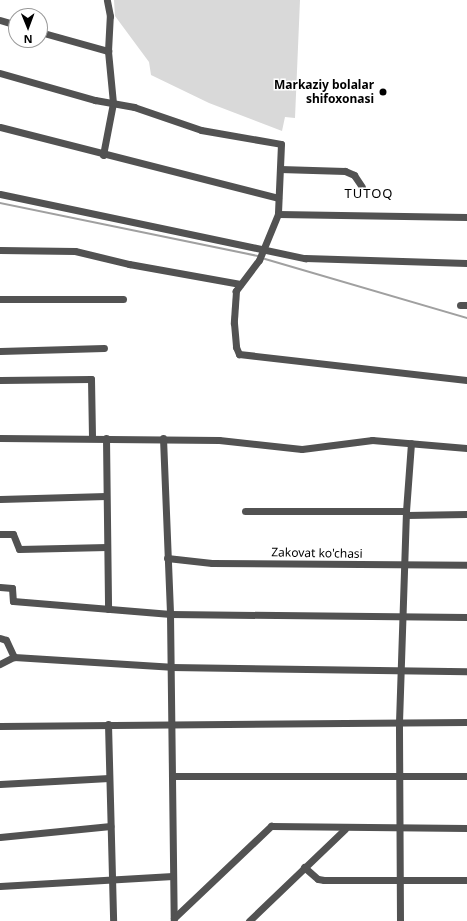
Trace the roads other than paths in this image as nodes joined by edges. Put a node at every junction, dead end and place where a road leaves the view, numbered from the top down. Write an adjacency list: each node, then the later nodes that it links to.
1 (108, 0): 3 (street)
2 (48, 34): 3 (street)
3 (108, 51): 5 (street)
4 (0, 73): 5 (street)
5 (113, 103): 7 (street); 8 (street)
6 (0, 127): 7 (street)
7 (103, 155): 11 (street)
8 (280, 169): 9 (street); 11 (street)
9 (362, 187)
10 (0, 194): 15 (street)
11 (278, 198): 12 (street)
12 (278, 214): 13 (street); 15 (street)
13 (467, 217)
14 (0, 250): 17 (street)
15 (264, 250): 16 (street); 17 (street)
16 (467, 263)
17 (240, 284): 23 (street)
18 (0, 299): 19 (street)
19 (123, 299)
20 (104, 348): 21 (street)
21 (0, 351)
22 (0, 380): 25 (street)
23 (467, 380)
24 (0, 438): 25 (street)
25 (92, 438): 26 (street)
26 (106, 438): 27 (street); 30 (street)
27 (163, 438): 28 (street); 37 (street)
28 (411, 443): 29 (street); 33 (street)
29 (467, 448)
30 (106, 496): 31 (street); 36 (street)
31 (0, 499)
32 (245, 511): 33 (street)
33 (406, 513): 34 (street); 38 (street)
34 (467, 514)
35 (0, 534): 36 (street)
36 (107, 547): 41 (street)
37 (167, 558): 38 (street, Zakovat ko'chasi); 42 (street)
38 (404, 565): 39 (street, Zakovat ko'chasi); 43 (street)
39 (467, 565)
40 (0, 587): 41 (street)
41 (108, 609): 42 (street)
42 (170, 614): 43 (street); 48 (street)
43 (403, 616): 44 (street); 49 (street)
44 (467, 617)
45 (0, 638): 46 (street)
46 (14, 658): 47 (street); 48 (street)
47 (0, 664)
48 (170, 667): 49 (street); 53 (street)
49 (402, 669): 50 (street); 51 (street)
50 (467, 671)
51 (399, 722): 52 (street); 53 (street); 56 (street)
52 (467, 722)
53 (171, 723): 54 (street); 57 (street)
54 (108, 724): 55 (street); 59 (street)
55 (0, 726)
56 (400, 775): 57 (street); 58 (street); 62 (street)
57 (172, 776): 67 (street)
58 (467, 776)
59 (109, 778): 60 (street); 61 (street)
60 (0, 784)
61 (110, 826): 65 (street); 68 (street)
62 (400, 828): 63 (street); 64 (street); 69 (street)
63 (467, 828)
64 (345, 829): 66 (street); 72 (street)
65 (0, 837)
66 (304, 867): 69 (street); 73 (street)
67 (173, 876): 68 (street); 72 (street)
68 (112, 879): 71 (street); 74 (street)
69 (400, 879): 70 (street); 75 (street)
70 (467, 880)
71 (0, 886)
72 (174, 919)
73 (252, 920)
74 (113, 921)
75 (400, 921)

